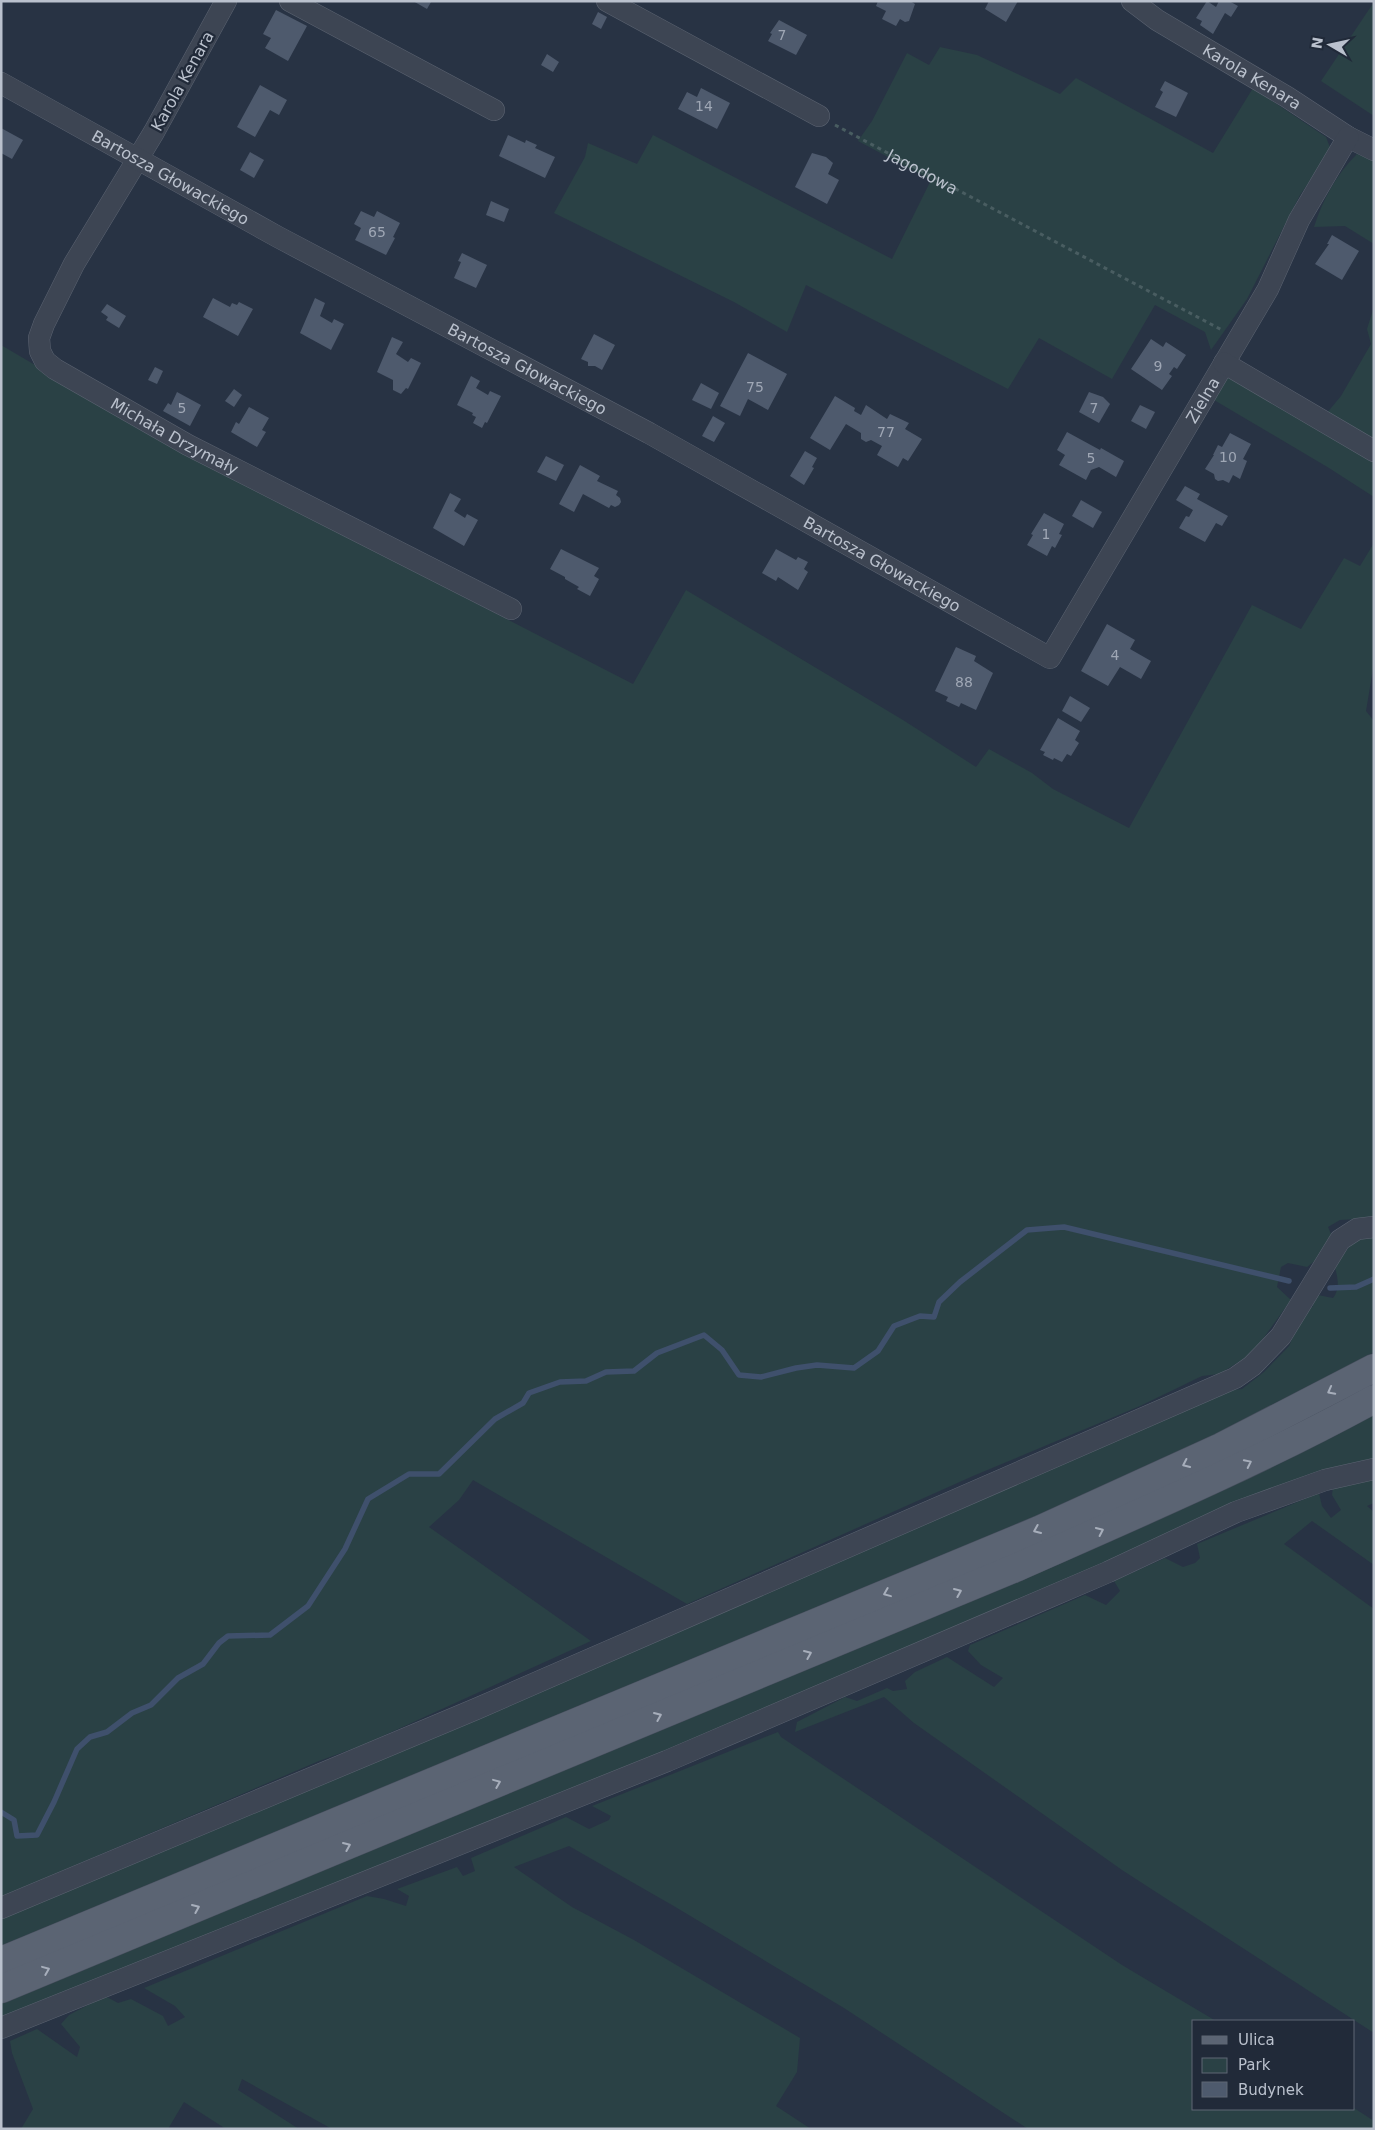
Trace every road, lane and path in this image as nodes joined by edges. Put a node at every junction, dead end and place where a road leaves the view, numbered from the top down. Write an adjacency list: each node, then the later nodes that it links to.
1 (226, 1): 10 (street, Karola Kenara)
2 (290, 1): 6 (street)
3 (607, 1): 7 (street)
4 (1134, 2): 8 (street, Karola Kenara)
5 (1, 83): 10 (street, Bartosza Głowackiego)
6 (494, 110)
7 (819, 116): 11 (path, Jagodowa)
8 (1348, 137): 9 (street, Karola Kenara); 11 (street, Zielna)
9 (1374, 150)
10 (138, 160): 14 (street, Michała Drzymały); 15 (street, Bartosza Głowackiego)
11 (1238, 339): 12 (street, Zielna)
12 (1224, 362): 13 (street); 15 (street, Zielna)
13 (1374, 451)
14 (511, 610)
15 (1050, 658)
16 (1374, 1227): 20 (street)
17 (1374, 1368): 21 (main road, one-way to 21)
18 (1374, 1399): 22 (main road, one-way to 18)
19 (1374, 1470): 23 (street)
20 (1, 1908)
21 (1, 1961)
22 (1, 1989)
23 (1, 2028)

